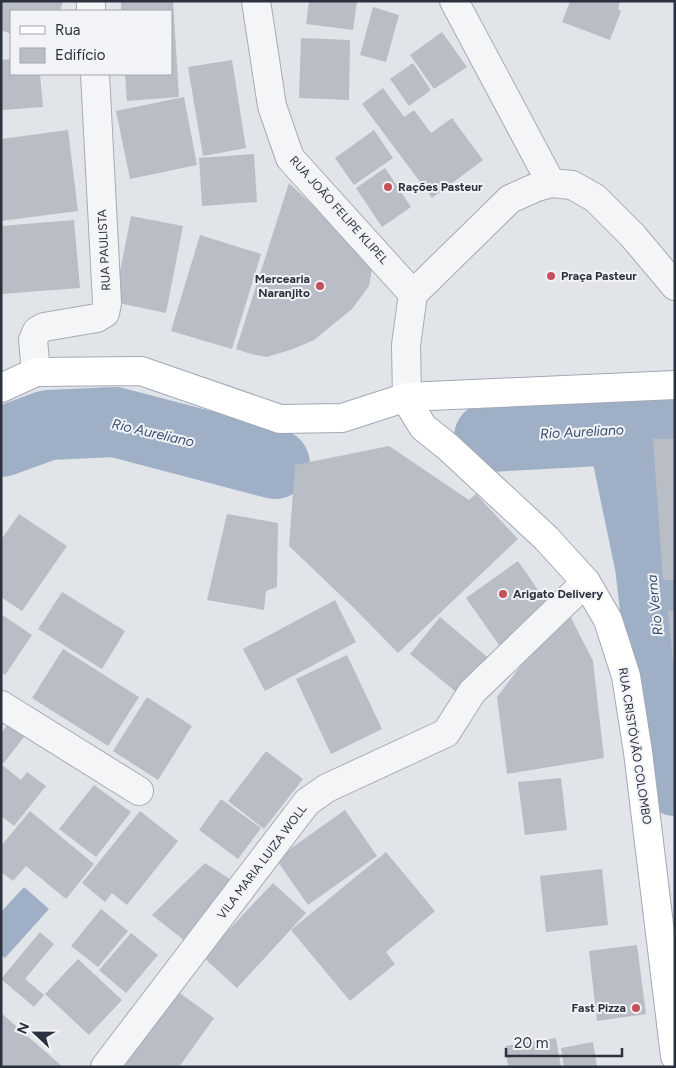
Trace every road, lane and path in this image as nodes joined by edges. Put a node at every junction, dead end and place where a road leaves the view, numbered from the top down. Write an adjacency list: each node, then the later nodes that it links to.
1 (256, 1): 6 (street, RUA JOÃO FELIPE KLIPEL)
2 (454, 1): 4 (street)
3 (94, 75): 7 (street, RUA PAULISTA)
4 (551, 183): 5 (street); 6 (street)
5 (675, 286)
6 (413, 294): 10 (street)
7 (36, 372): 9 (main road); 10 (main road)
8 (675, 386): 10 (main road)
9 (1, 388)
10 (407, 397): 11 (main road, RUA CRISTÓVÃO COLOMBO)
11 (586, 582): 14 (main road, RUA CRISTÓVÃO COLOMBO); 15 (street, VILA MARIA LUIZA WOLL)
12 (1, 706): 13 (street)
13 (139, 791)
14 (675, 1056)
15 (105, 1067)

